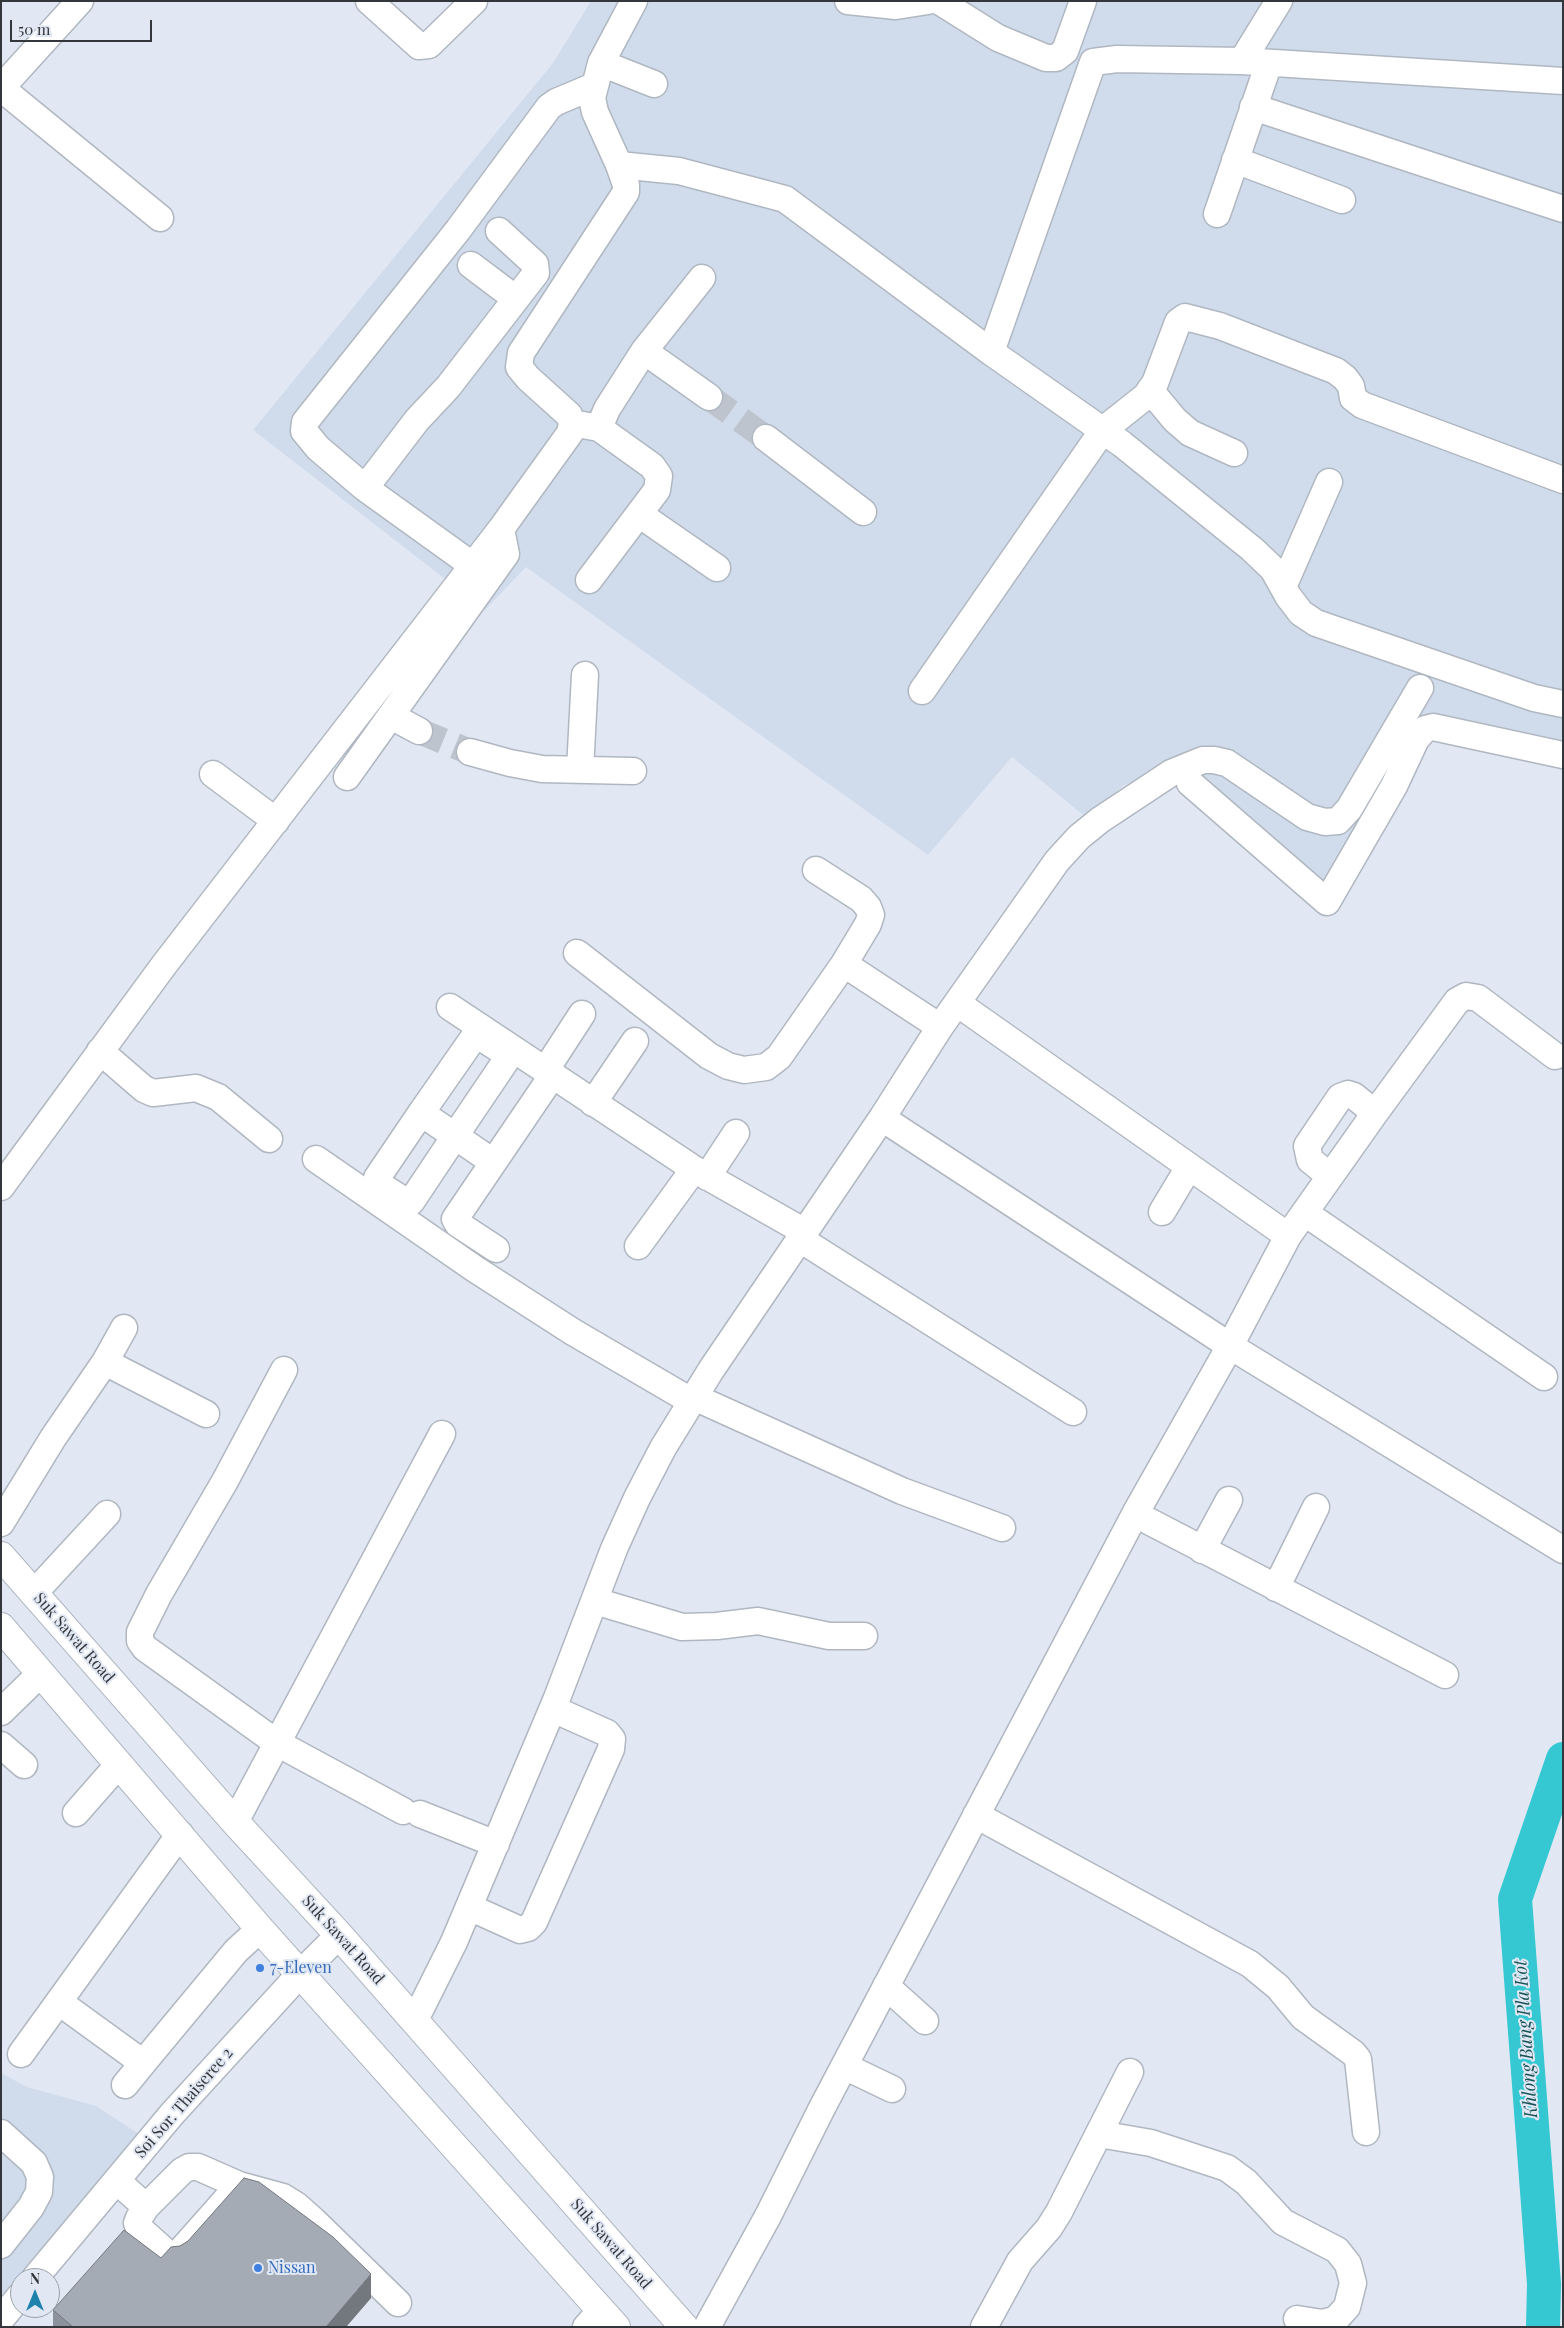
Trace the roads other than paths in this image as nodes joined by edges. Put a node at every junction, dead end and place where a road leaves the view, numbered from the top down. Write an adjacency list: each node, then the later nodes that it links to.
1 (80, 1): 15 (street)
2 (474, 1): 9 (street)
3 (634, 1): 12 (street)
4 (848, 1): 5 (street)
5 (928, 1)
6 (939, 1): 7 (street)
7 (1083, 1)
8 (1279, 1): 10 (street)
9 (379, 4)
10 (1242, 61): 11 (street); 28 (street)
11 (1269, 63): 13 (street); 16 (street)
12 (598, 75): 14 (street); 18 (street); 38 (street)
13 (1563, 81)
14 (654, 84)
15 (1, 88): 22 (street)
16 (1254, 107): 17 (street); 20 (street)
17 (1236, 160): 19 (street); 21 (street)
18 (619, 165): 28 (street); 31 (street)
19 (1342, 200)
20 (1563, 209)
21 (1217, 214)
22 (160, 218)
23 (499, 231): 26 (street)
24 (470, 265): 26 (street)
25 (702, 278): 27 (street)
26 (516, 299): 38 (street)
27 (644, 351): 30 (street); 32 (street)
28 (991, 352): 33 (street)
29 (1150, 390): 33 (street); 35 (street); 36 (street)
30 (709, 397)
31 (572, 423): 32 (street); 41 (street)
32 (599, 428): 40 (street)
33 (1103, 430): 45 (street); 49 (street)
34 (766, 438): 39 (street)
35 (1234, 453)
36 (1563, 480)
37 (1329, 482): 45 (street)
38 (365, 488): 42 (street)
39 (863, 512)
40 (639, 514): 43 (street); 44 (street)
41 (501, 529): 42 (street); 50 (street)
42 (472, 565): 47 (street)
43 (717, 568)
44 (589, 580)
45 (1282, 587): 51 (street)
46 (584, 675): 56 (street)
47 (385, 677): 50 (street); 61 (street)
48 (1420, 688): 65 (street)
49 (922, 691)
50 (407, 693): 52 (street)
51 (1563, 704)
52 (391, 716): 53 (street); 59 (street)
53 (419, 731)
54 (470, 752): 56 (street)
55 (1563, 755): 60 (street)
56 (580, 770): 57 (street)
57 (633, 771)
58 (213, 774): 61 (street)
59 (347, 777)
60 (1190, 783)
61 (276, 821): 70 (street)
62 (816, 870): 64 (street)
63 (577, 953): 64 (street)
64 (844, 964): 68 (street)
65 (957, 1003): 68 (street); 82 (street)
66 (450, 1007): 72 (street)
67 (582, 1014): 72 (street)
68 (940, 1027): 76 (street)
69 (635, 1041): 73 (street)
70 (100, 1051): 79 (street); 85 (street)
71 (1555, 1056): 75 (street)
72 (548, 1073): 73 (street); 81 (street)
73 (592, 1103): 83 (street)
74 (421, 1113): 78 (street); 78 (street); 78 (street)
75 (1374, 1113): 84 (street); 84 (street)
76 (882, 1118): 88 (street); 93 (street)
77 (736, 1133): 83 (street)
78 (455, 1136): 81 (street)
79 (269, 1139)
80 (316, 1158): 97 (street)
81 (493, 1162): 91 (street)
82 (1189, 1167): 86 (street); 89 (street)
83 (701, 1173): 88 (street); 90 (street)
84 (1330, 1176): 87 (street)
85 (1, 1187)
86 (1162, 1212)
87 (1305, 1213): 89 (street); 96 (street)
88 (803, 1236): 97 (street); 98 (street)
89 (1288, 1236): 93 (street)
90 (638, 1246)
91 (496, 1249)
92 (124, 1328): 94 (street)
93 (1230, 1346): 104 (street); 108 (street)
94 (105, 1362): 99 (street); 105 (street)
95 (284, 1370): 119 (street)
96 (1544, 1377)
97 (692, 1399): 106 (street); 112 (street)
98 (1073, 1412)
99 (206, 1414)
100 (442, 1434): 119 (street)
101 (1229, 1500): 107 (street)
102 (1316, 1507): 110 (street)
103 (107, 1514): 111 (street)
104 (1135, 1514): 107 (street); 124 (street)
105 (1, 1523)
106 (1002, 1528)
107 (1202, 1550): 110 (street)
108 (1563, 1550)
109 (1, 1556): 111 (main road, Suk Sawat Road)
110 (1276, 1588): 116 (street)
111 (34, 1593): 125 (main road, Suk Sawat Road)
112 (595, 1602): 114 (street); 117 (street)
113 (1, 1627): 115 (main road)
114 (864, 1636)
115 (41, 1673): 118 (street); 121 (main road)
116 (1444, 1675)
117 (553, 1709): 127 (street); 128 (street)
118 (1, 1712)
119 (277, 1743): 125 (street); 127 (street)
120 (1, 1745): 122 (street)
121 (119, 1764): 123 (street); 126 (main road)
122 (24, 1765)
123 (76, 1813)
124 (976, 1815): 132 (street); 142 (street)
125 (236, 1822): 130 (main road, Suk Sawat Road)
126 (180, 1834): 129 (main road); 133 (street)
127 (496, 1844): 128 (street)
128 (469, 1907): 134 (street)
129 (260, 1928): 131 (main road); 137 (street)
130 (339, 1935): 131 (street, Soi Sor. Thaiseree 2); 134 (main road, Suk Sawat Road)
131 (300, 1974): 145 (street, Soi Sor. Thaiseree 2); 152 (main road)
132 (886, 1986): 135 (street); 138 (street)
133 (59, 2002): 136 (street); 137 (street)
134 (415, 2020): 153 (main road, Suk Sawat Road)
135 (926, 2021)
136 (21, 2054)
137 (143, 2063): 140 (street)
138 (844, 2066): 141 (street); 154 (street)
139 (1130, 2072): 144 (street)
140 (125, 2085)
141 (892, 2089)
142 (1366, 2132)
143 (1, 2133): 148 (street)
144 (1099, 2134): 151 (street); 155 (street)
145 (116, 2181): 147 (street); 149 (street, Soi Sor. Thaiseree 2)
146 (239, 2185): 147 (street); 147 (street); 150 (street)
147 (146, 2207)
148 (1, 2245)
149 (43, 2268)
150 (398, 2303)
151 (1297, 2319)
152 (601, 2321)
153 (684, 2327)
154 (707, 2327)
155 (984, 2327)

